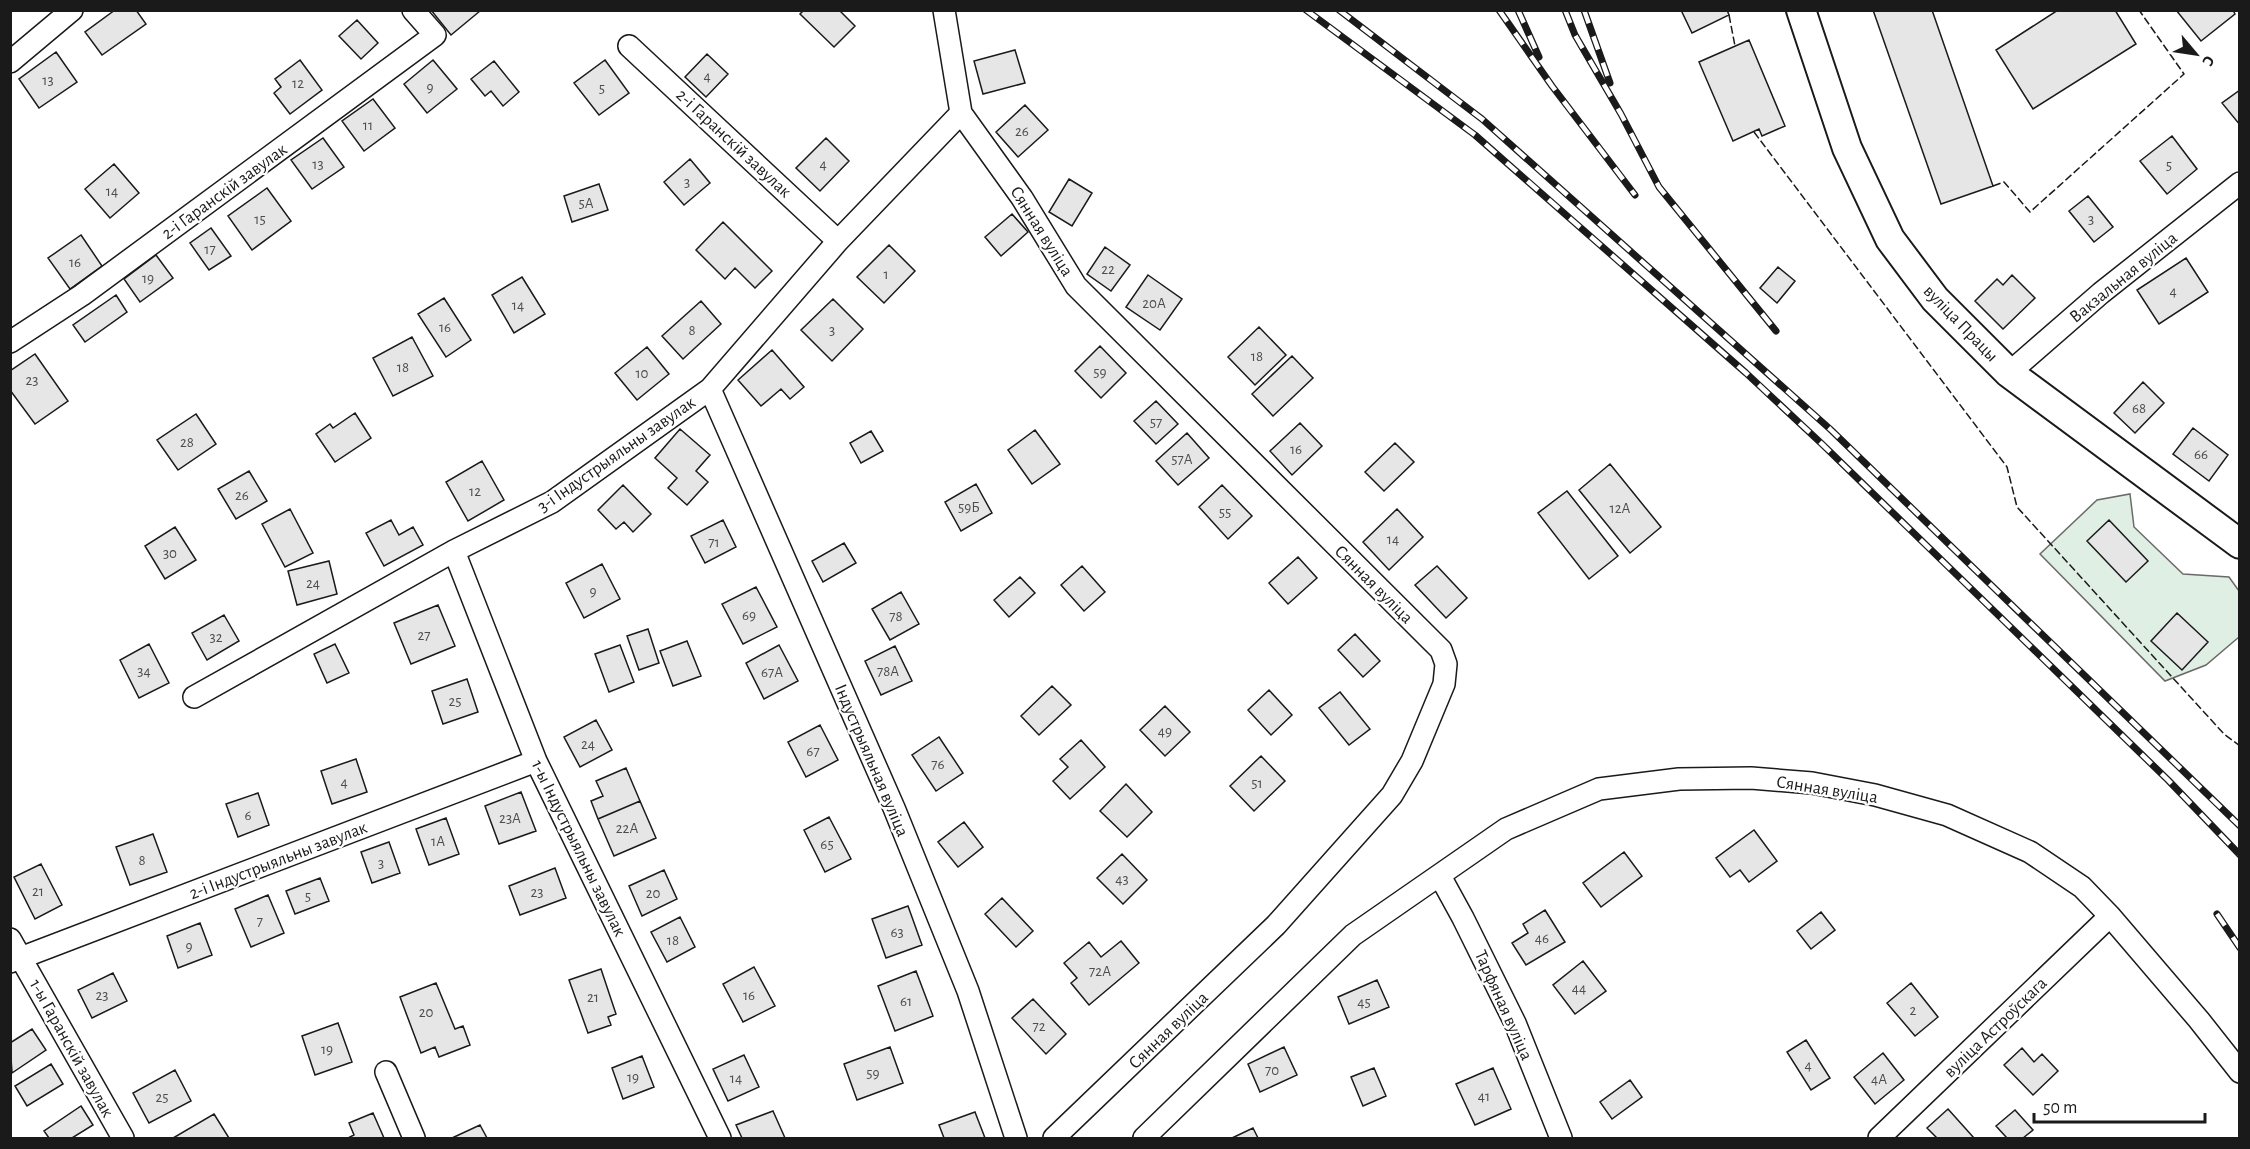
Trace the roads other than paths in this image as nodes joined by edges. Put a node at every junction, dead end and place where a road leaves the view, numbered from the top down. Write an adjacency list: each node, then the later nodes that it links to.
1 (72, 10): 6 (street)
2 (412, 10): 10 (street, 2-і Гаранскій завулак)
3 (944, 10): 7 (street, Сянная вуліца)
4 (1801, 10): 11 (main road, вуліца Працы)
5 (629, 46): 9 (street, 2-і Гаранскій завулак)
6 (10, 62)
7 (961, 113): 9 (street, 3-і Індустрыяльны завулак); 27 (street, Сянная вуліца)
8 (2240, 183): 11 (street, Вакзальная вуліца)
9 (838, 241): 12 (street, 3-і Індустрыяльны завулак)
10 (10, 342)
11 (2009, 373): 13 (main road, вуліца Працы)
12 (710, 389): 14 (street, 3-і Індустрыяльны завулак); 26 (street, Індустрыяльная вуліца)
13 (2240, 544)
14 (454, 551): 15 (street, 3-і Індустрыяльны завулак); 16 (street, 1-ы Індустрыяльны завулак)
15 (194, 697)
16 (536, 761): 20 (street, 2-і Індустрыяльны завулак); 25 (street, 1-ы Індустрыяльны завулак)
17 (1440, 876): 18 (street, Сянная вуліца); 28 (street, Сянная вуліца); 29 (street, Тарфяная вуліца)
18 (2110, 916): 22 (street, Сянная вуліца); 30 (street, вуліца Астроўскага)
19 (10, 939): 20 (street, 1-ы Гаранскій завулак)
20 (16, 960): 23 (street, 1-ы Гаранскій завулак)
21 (386, 1072): 24 (street)
22 (2240, 1072)
23 (123, 1138)
24 (414, 1138)
25 (720, 1138)
26 (1016, 1138)
27 (1054, 1138)
28 (1144, 1138)
29 (1561, 1138)
30 (1879, 1138)

